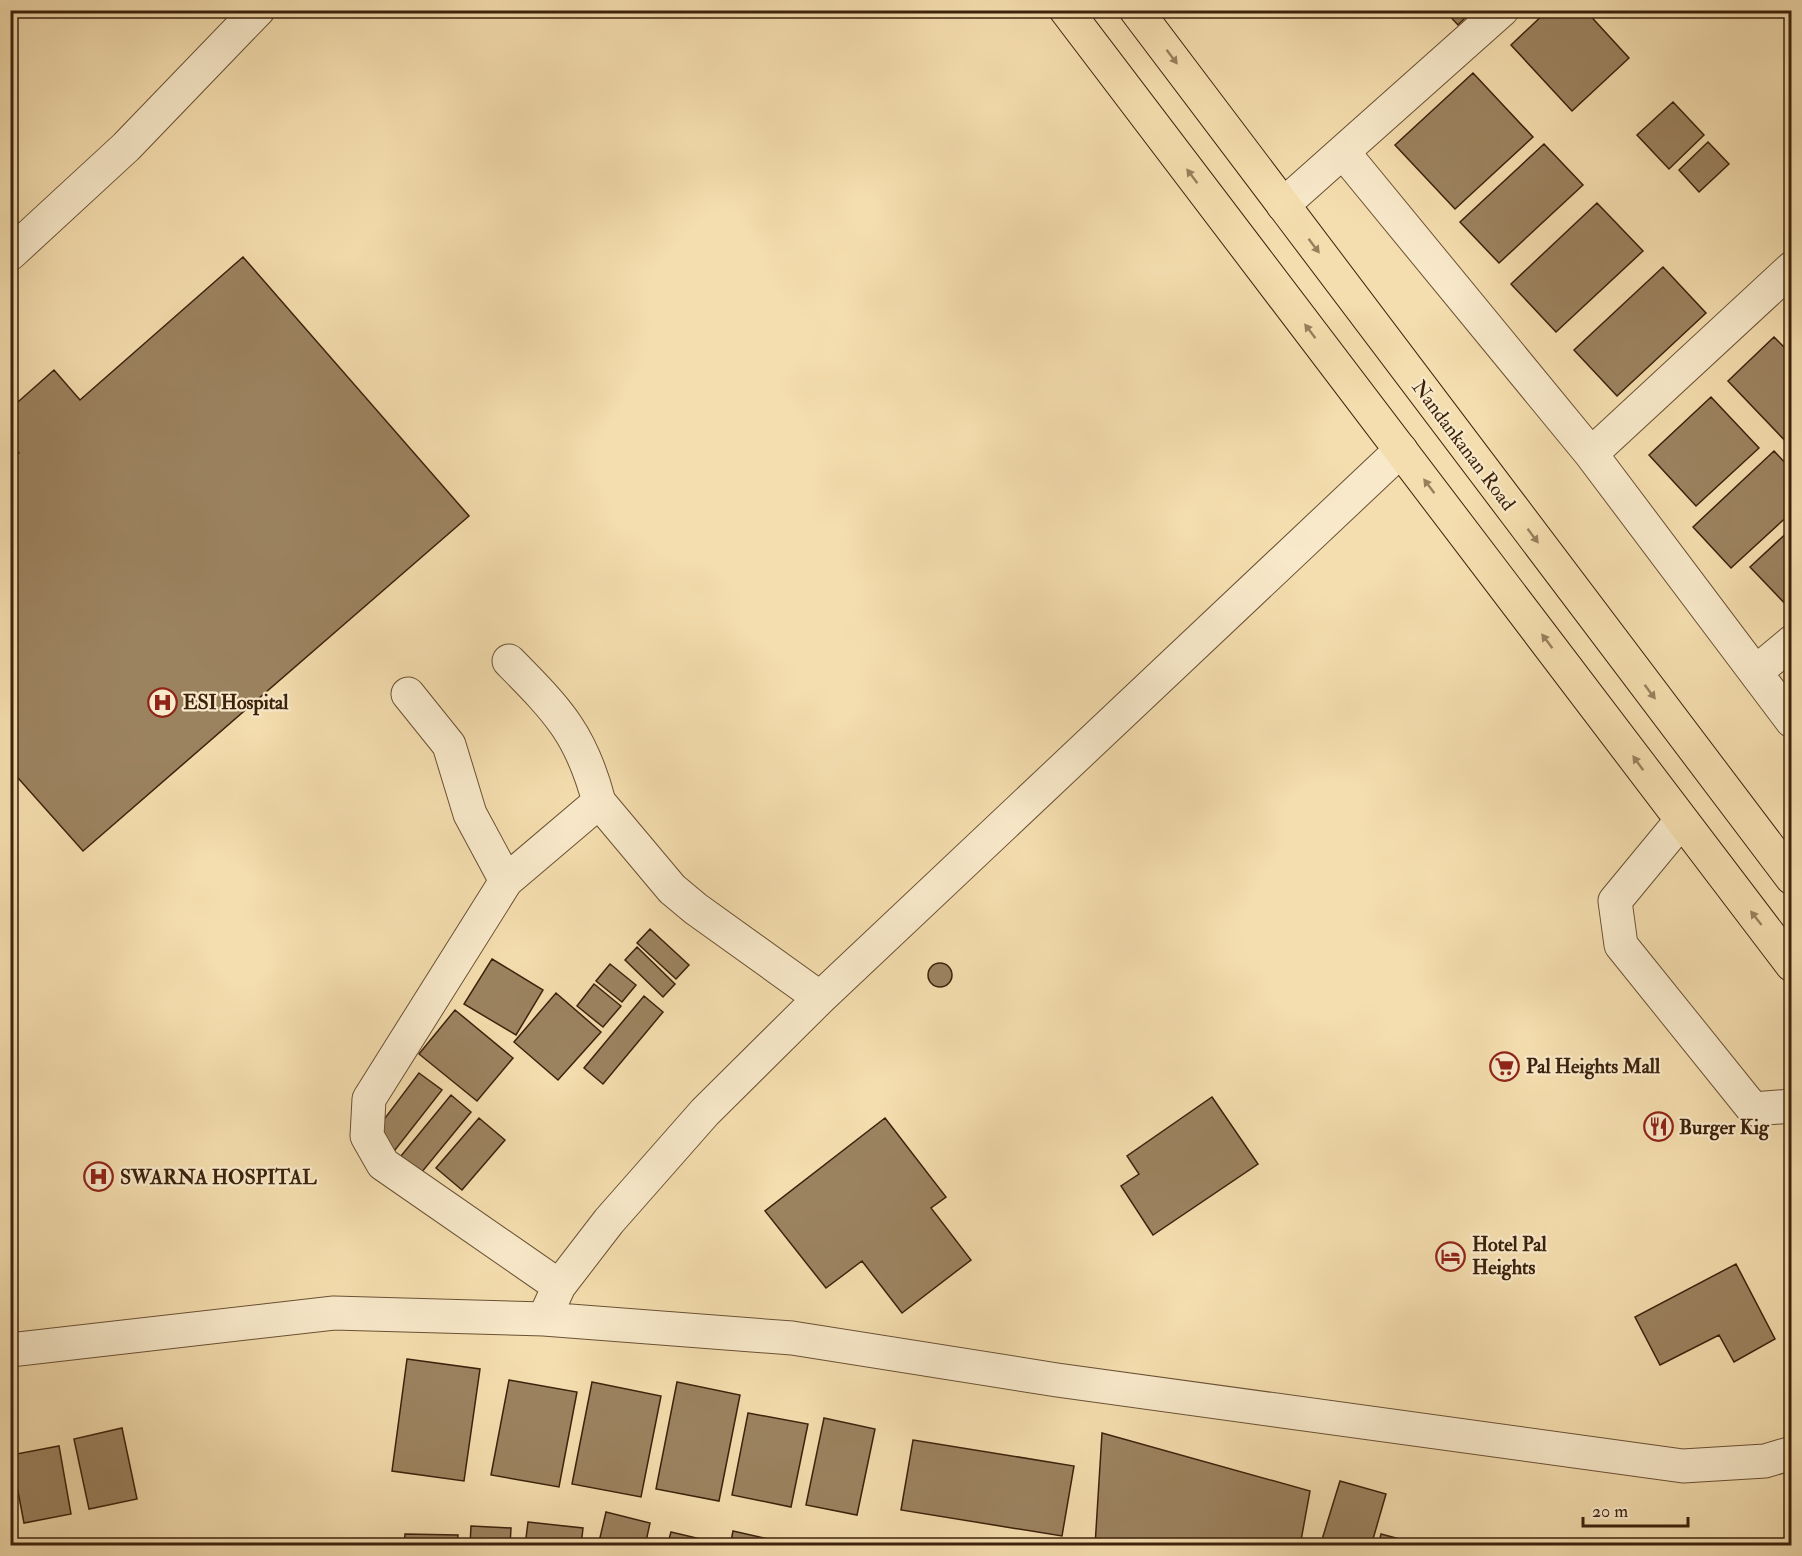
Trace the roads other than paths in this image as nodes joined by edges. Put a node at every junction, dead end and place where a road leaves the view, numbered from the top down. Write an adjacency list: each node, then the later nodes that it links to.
1 (258, 10): 7 (street)
2 (1066, 10): 9 (main road, one-way to 2)
3 (1136, 10): 6 (main road, Nandankanan Road, one-way to 6)
4 (1502, 10): 5 (street)
5 (1343, 152): 6 (street); 10 (street)
6 (1283, 205): 12 (main road, Nandankanan Road, one-way to 12)
7 (10, 254)
8 (1791, 268): 10 (street)
9 (1401, 450): 15 (main road, one-way to 9); 23 (street)
10 (1591, 454): 14 (street)
11 (1791, 642): 14 (street)
12 (1621, 653): 15 (main road); 20 (main road, Nandankanan Road, one-way to 20)
13 (509, 661): 18 (street)
14 (1756, 672): 17 (street)
15 (1582, 687): 19 (main road, one-way to 15)
16 (408, 694): 21 (street)
17 (1791, 721)
18 (599, 802): 21 (street); 23 (street)
19 (1681, 821): 22 (main road, one-way to 19); 24 (street)
20 (1791, 878)
21 (506, 881): 25 (street)
22 (1791, 965)
23 (820, 998): 25 (street)
24 (1791, 1106)
25 (560, 1286): 26 (street)
26 (544, 1319): 27 (street); 28 (street)
27 (10, 1350)
28 (1791, 1453)

